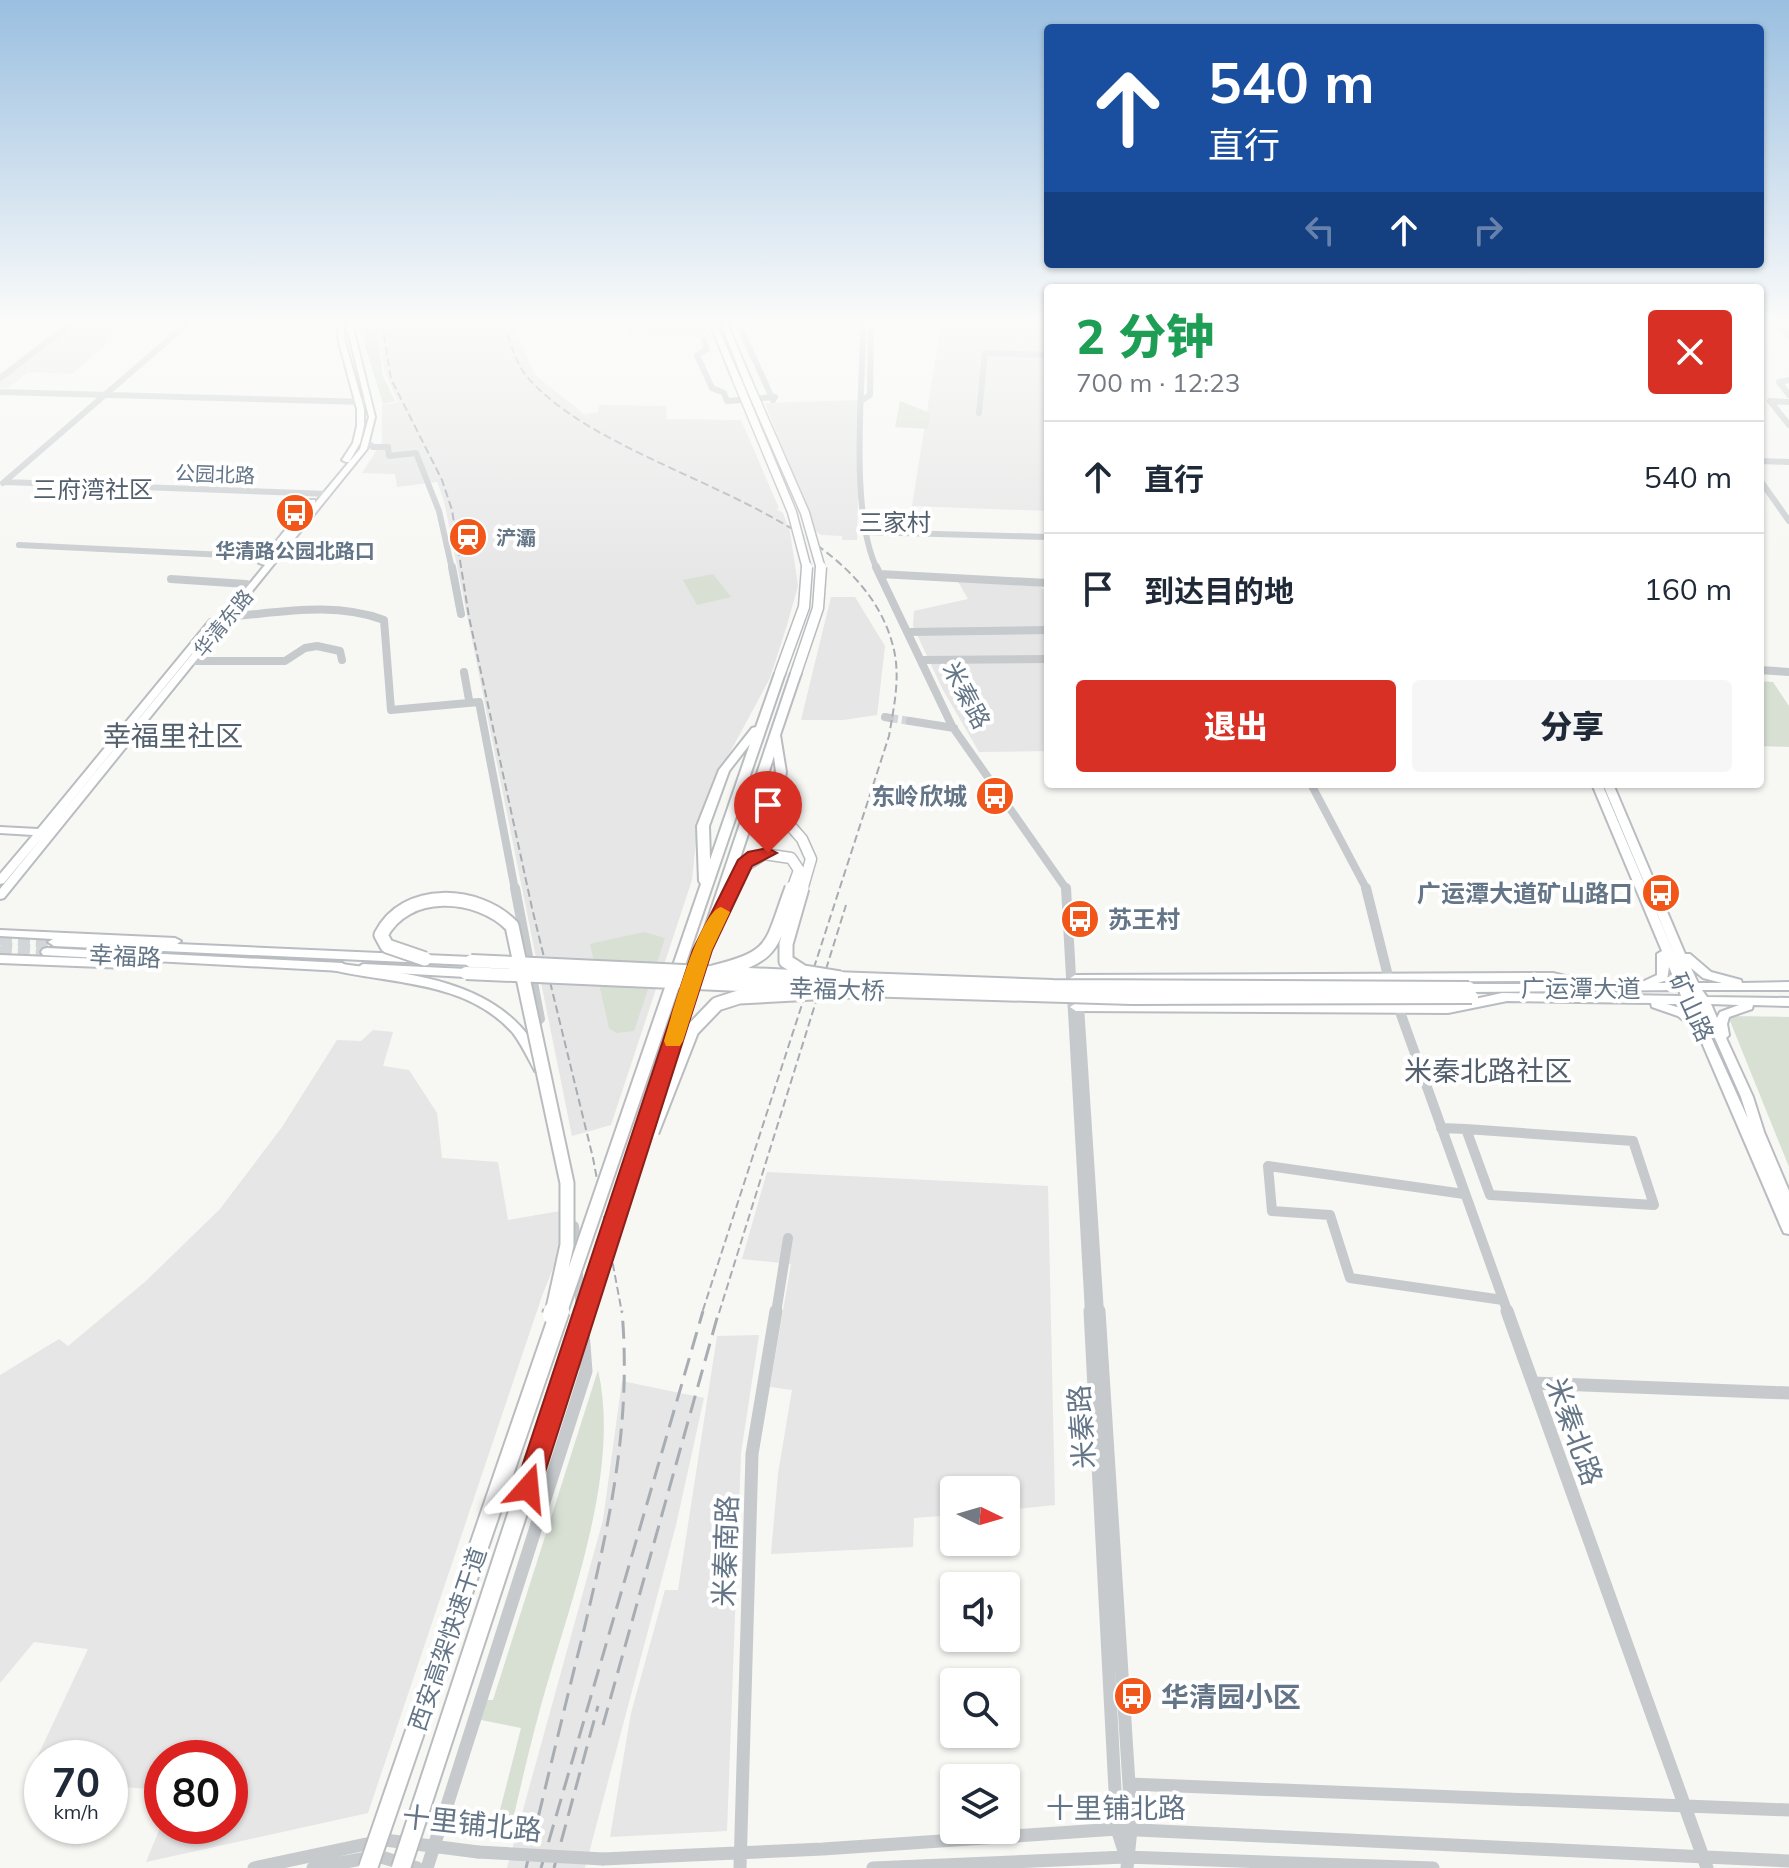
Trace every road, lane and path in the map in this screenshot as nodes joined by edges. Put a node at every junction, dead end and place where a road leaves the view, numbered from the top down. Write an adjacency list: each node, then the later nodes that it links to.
1 (87, 410): 10 (street)
2 (364, 410): 12 (main road, 华清东路)
3 (368, 410): 7 (main road, 华清东路)
4 (753, 410): 34 (highway, 西安高架快速干道, bridge)
5 (755, 410): 37 (highway, 西安高架快速干道, bridge)
6 (862, 410): 14 (street, 米秦路)
7 (366, 442): 12 (main road, 华清东路); 22 (street)
8 (1764, 464): 9 (street)
9 (1789, 465)
10 (2, 484): 12 (street, 公园北路)
11 (1764, 486): 13 (street)
12 (324, 494): 17 (main road, 华清东路); 23 (main road, 华清东路)
13 (1789, 521)
14 (865, 532): 15 (street); 18 (street, 米秦路)
15 (1044, 537)
16 (19, 545): 17 (street)
17 (268, 557): 21 (main road, 华清东路)
18 (880, 574): 20 (street); 25 (street, 米秦路)
19 (171, 579): 21 (street)
20 (1044, 583)
21 (246, 584): 42 (main road, 华清东路)
22 (461, 614)
23 (225, 617): 29 (main road, 华清东路); 33 (street)
24 (1044, 630): 25 (street)
25 (909, 632): 28 (street, 米秦路)
26 (1044, 659): 28 (street)
27 (342, 660): 29 (street)
28 (922, 660): 36 (street, 米秦路)
29 (192, 661): 43 (main road, 华清东路)
30 (464, 672): 33 (street)
31 (1764, 673): 32 (street)
32 (1789, 674)
33 (469, 700): 73 (street)
34 (765, 718): 45 (highway, 西安高架快速干道); 45 (highway)
35 (910, 721): 36 (street)
36 (954, 728): 59 (street, 米秦路)
37 (775, 734): 51 (highway, 西安高架快速干道); 58 (highway, bridge)
38 (1313, 788): 60 (street)
39 (1599, 788): 48 (main road, 矿山路)
40 (1610, 788): 49 (main road, 矿山路)
41 (0, 830): 42 (main road)
42 (41, 832): 43 (main road); 44 (main road, 华清东路)
43 (53, 833): 46 (main road, 华清东路)
44 (0, 881)
45 (705, 886): 87 (highway, 西安高架快速干道, bridge)
46 (0, 896)
47 (0, 933): 52 (main road)
48 (1660, 938): 64 (main road); 67 (main road, 矿山路)
49 (1677, 943): 63 (main road); 67 (main road, 矿山路)
50 (50, 947): 54 (main road, 幸福路)
51 (703, 950): 57 (highway, bridge); 81 (highway, 西安高架快速干道, bridge)
52 (328, 955): 54 (main road, 幸福大桥); 55 (main road, 幸福大桥, bridge)
53 (0, 959): 54 (main road)
54 (201, 959): 56 (main road, 幸福大桥)
55 (425, 959): 57 (main road, 幸福大桥, bridge); 76 (highway, bridge)
56 (336, 967): 65 (main road, 幸福大桥, bridge); 76 (highway, bridge)
57 (713, 972): 58 (main road, 幸福大桥, bridge)
58 (840, 978): 66 (main road, 幸福大桥, bridge)
59 (1075, 979): 60 (main road); 71 (street, 米秦路)
60 (1389, 980): 62 (main road)
61 (1789, 986): 63 (main road, 广运潭大道)
62 (1593, 987): 64 (main road, 广运潭大道); 66 (main road, 广运潭大道)
63 (1765, 987): 67 (main road, 广运潭大道)
64 (1615, 988): 67 (main road, 广运潭大道)
65 (869, 990): 66 (main road, 幸福大桥, bridge); 81 (highway, bridge)
66 (1471, 992): 68 (main road, 广运潭大道)
67 (1693, 994): 69 (main road, 广运潭大道); 70 (main road, 广运潭大道); 74 (main road, 矿山路); 75 (main road, 矿山路)
68 (1507, 997): 69 (main road, 广运潭大道); 72 (main road)
69 (1631, 1000): 74 (main road)
70 (1783, 1002): 75 (main road)
71 (1077, 1003): 72 (main road); 89 (street, 米秦路); 92 (street, 米秦路)
72 (1399, 1009): 77 (street, 米秦北路)
73 (540, 1019)
74 (1709, 1042): 83 (main road, 矿山路)
75 (1727, 1051): 80 (main road, 矿山路)
76 (549, 1086): 87 (highway, bridge)
77 (1441, 1128): 78 (street); 79 (street, 米秦北路)
78 (1466, 1129): 78 (street)
79 (1464, 1194): 85 (street, 米秦北路); 85 (street)
80 (1789, 1207)
81 (615, 1224): 101 (highway, 西安高架快速干道, bridge)
82 (574, 1226): 93 (street)
83 (1789, 1229)
84 (788, 1238): 94 (street, 米秦南路)
85 (1503, 1300): 86 (street, 米秦北路)
86 (1533, 1383): 88 (street); 90 (street, 米秦北路)
87 (533, 1393): 100 (highway, 西安高架快速干道, bridge)
88 (1789, 1393)
89 (1129, 1784): 90 (street); 92 (street, 米秦路)
90 (1685, 1806): 91 (street); 97 (street, 米秦北路)
91 (1789, 1810)
92 (1124, 1829): 94 (street, 十里铺北路); 96 (street, 米秦路); 97 (street, 十里铺北路)
93 (434, 1847): 94 (street, 十里铺北路, bridge); 98 (street, 十里铺北路); 103 (street)
94 (740, 1860)
95 (1789, 1861): 97 (street, 十里铺北路)
96 (1127, 1863): 104 (street, 十里铺北路); 105 (street, 十里铺北路)
97 (1706, 1864)
98 (254, 1868)
99 (313, 1868): 102 (street, 十里铺北路)
100 (368, 1868)
101 (401, 1868)
102 (417, 1868)
103 (427, 1868)
104 (873, 1868)
105 (1433, 1868)

